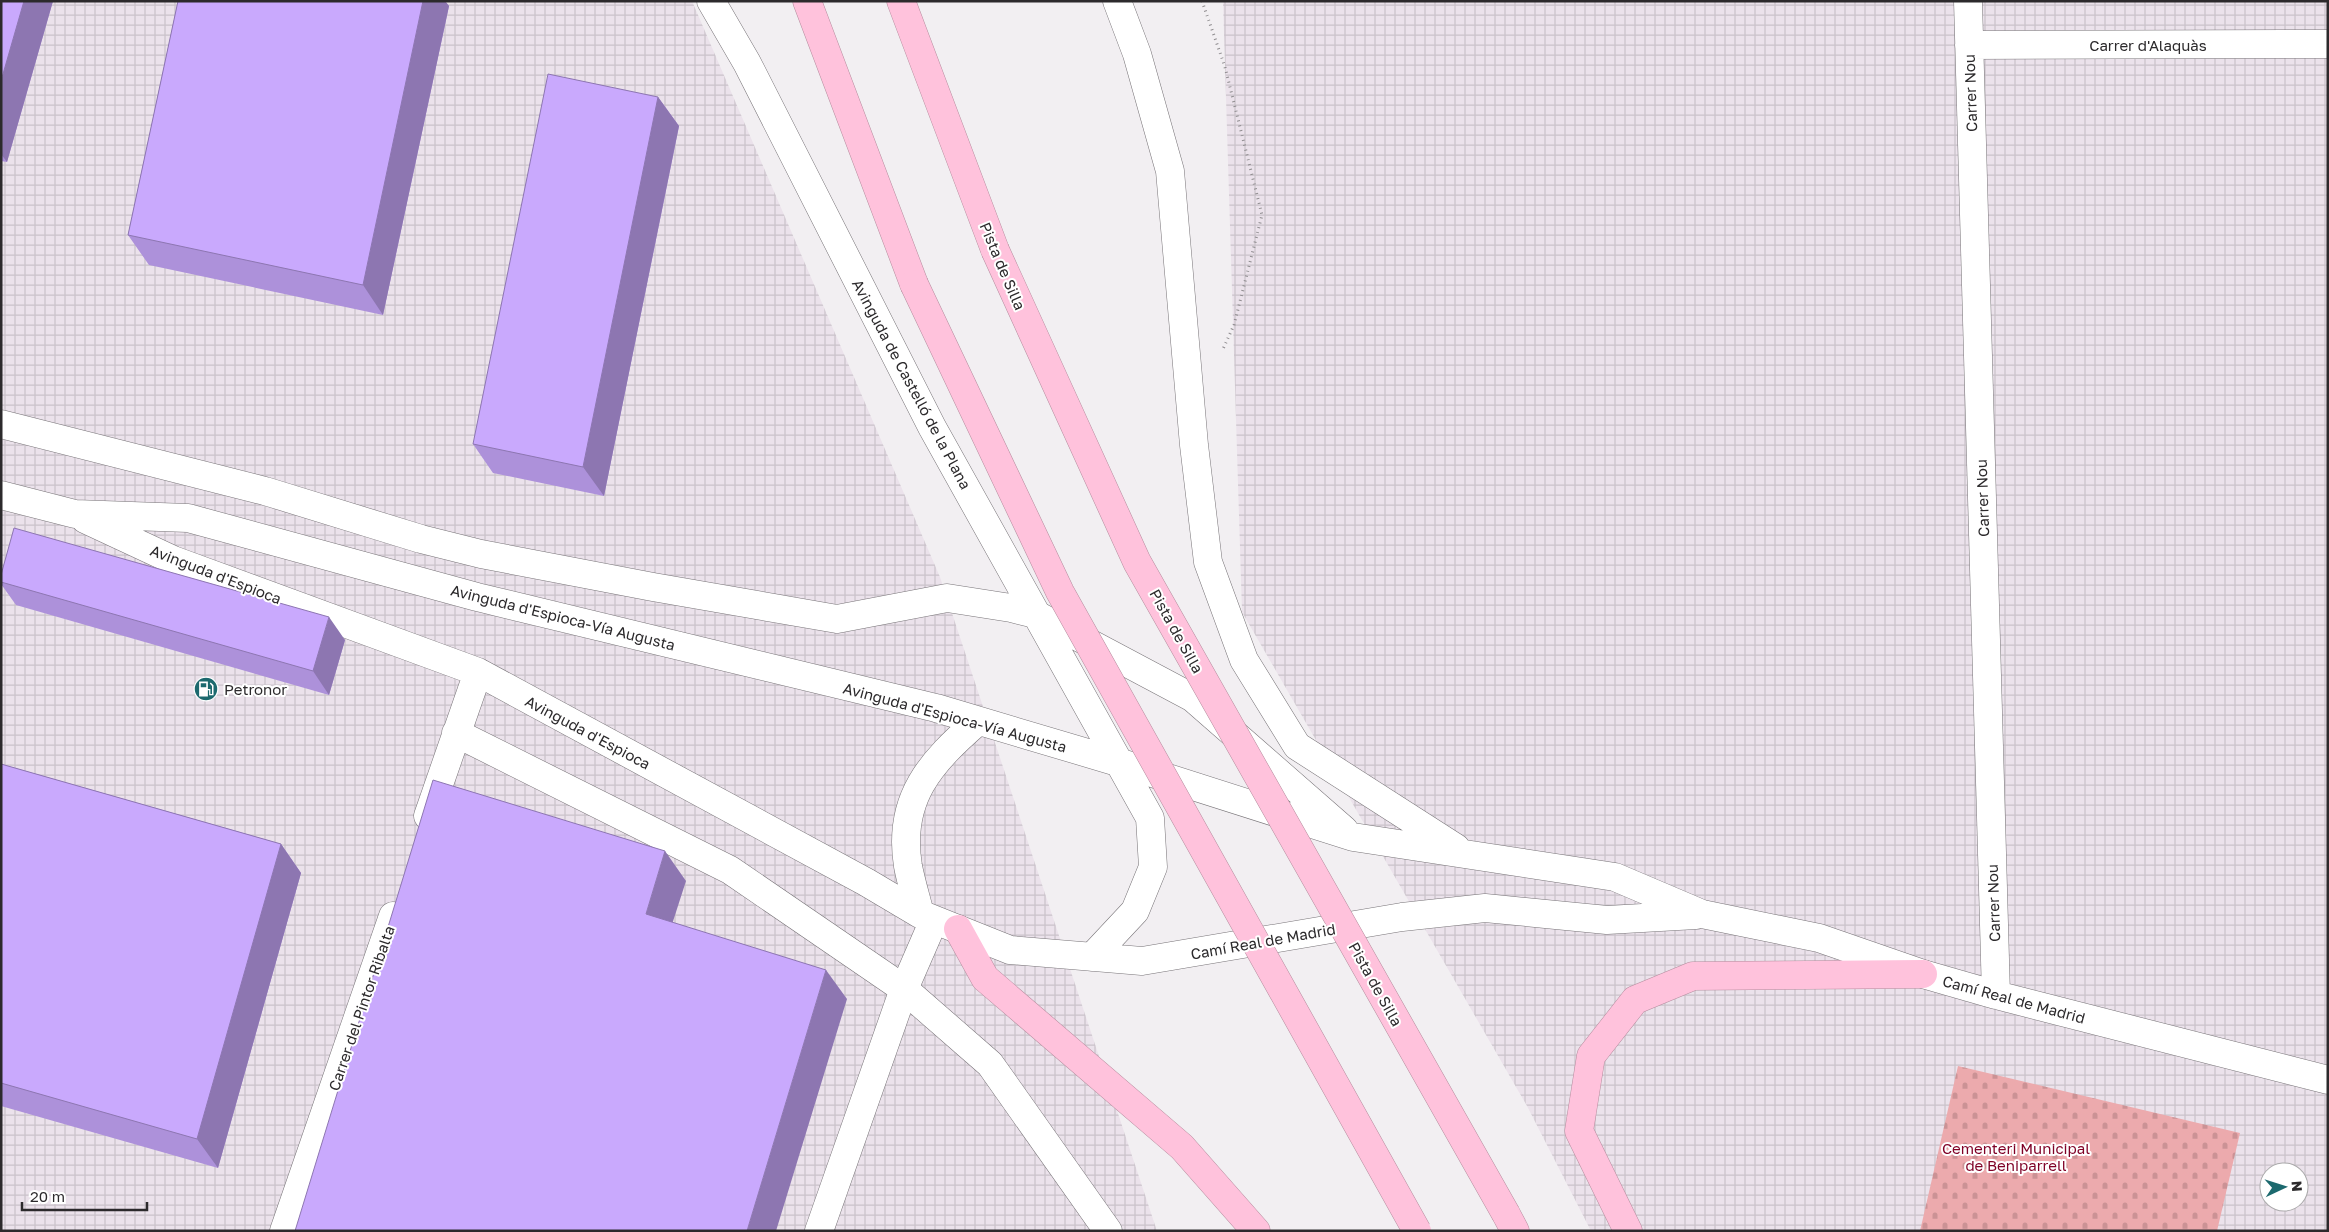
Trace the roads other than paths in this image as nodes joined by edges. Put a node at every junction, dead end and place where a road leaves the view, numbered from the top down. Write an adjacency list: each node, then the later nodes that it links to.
1 (711, 1): 13 (street, Avinguda de Castelló de la Plana)
2 (807, 1): 34 (highway, bridge)
3 (901, 1): 29 (highway, Pista de Silla, bridge)
4 (1117, 1): 20 (street)
5 (1968, 1): 7 (street, Carrer Nou)
6 (2328, 44): 7 (street, Carrer d'Alaquàs)
7 (1969, 45): 27 (street, Carrer Nou)
8 (1, 424): 11 (street)
9 (1, 495): 10 (street, Avinguda d'Espioca-Vía Augusta)
10 (75, 514): 12 (street, Avinguda d'Espioca-Vía Augusta); 14 (street, Avinguda d'Espioca)
11 (420, 539): 12 (street); 13 (street)
12 (477, 597): 15 (street, Avinguda d'Espioca-Vía Augusta)
13 (1035, 614): 17 (street, Avinguda de Castelló de la Plana); 19 (street)
14 (478, 672): 16 (street); 23 (street, Avinguda d'Espioca)
15 (978, 721): 17 (street, Avinguda d'Espioca-Vía Augusta); 23 (street)
16 (456, 733): 18 (street); 26 (street)
17 (1121, 763): 19 (street, Camí Real de Madrid); 24 (street, Avinguda de Castelló de la Plana)
18 (421, 836)
19 (1353, 837): 20 (street, Camí Real de Madrid)
20 (1464, 853): 22 (street, Camí Real de Madrid)
21 (401, 892): 30 (street, Carrer del Pintor Ribalta)
22 (1702, 914): 24 (street, Camí Real de Madrid); 25 (street, Camí Real de Madrid)
23 (938, 921): 24 (street, Avinguda d'Espioca); 26 (street); 33 (highway)
24 (1092, 957)
25 (1923, 974): 27 (street, Camí Real de Madrid); 35 (highway)
26 (904, 990): 31 (street); 32 (street)
27 (1996, 995): 28 (street, Camí Real de Madrid)
28 (2328, 1080)
29 (1511, 1223)
30 (284, 1231)
31 (819, 1231)
32 (1108, 1231)
33 (1256, 1231)
34 (1417, 1231)
35 (1628, 1231)

